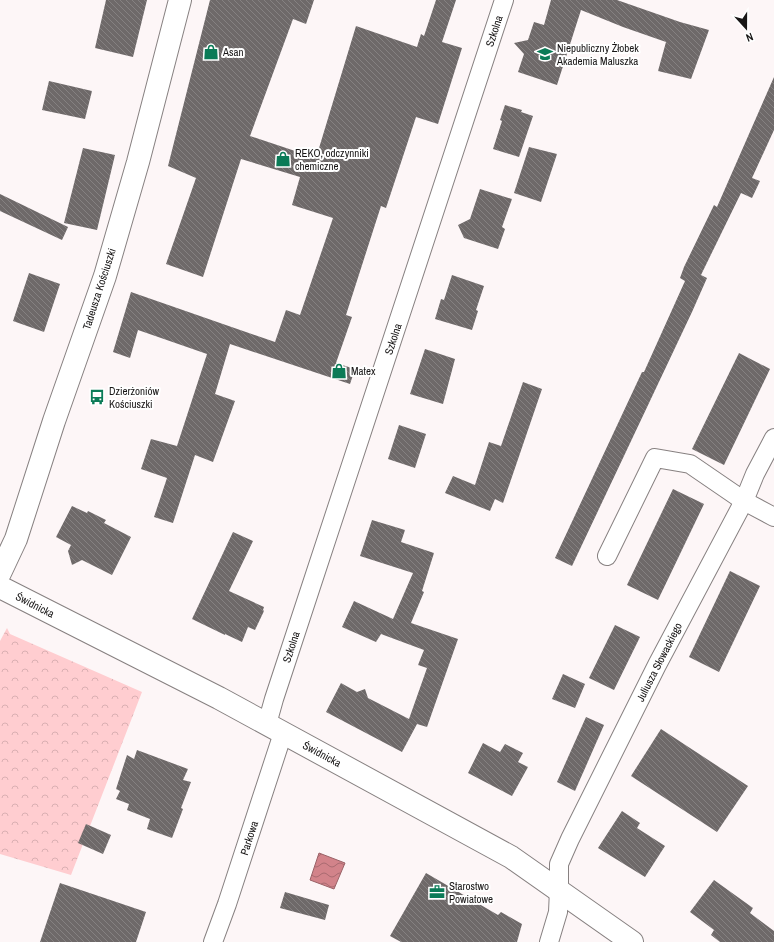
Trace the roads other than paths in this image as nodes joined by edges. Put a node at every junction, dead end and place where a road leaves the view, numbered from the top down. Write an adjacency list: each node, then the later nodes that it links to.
1 (180, 0): 7 (street, Tadeusza Kościuszki)
2 (504, 0): 9 (street, Szkolna)
3 (774, 438): 4 (street, Juliusza Słowackiego)
4 (744, 501): 5 (street); 6 (street); 10 (street, Juliusza Słowackiego)
5 (774, 517)
6 (607, 556)
7 (0, 573)
8 (0, 587): 9 (street, Świdnicka)
9 (275, 729): 10 (street, Świdnicka); 11 (street, Parkowa)
10 (560, 890): 12 (street, Juliusza Słowackiego); 13 (street, Świdnicka)
11 (213, 942)
12 (549, 942)
13 (632, 942)

